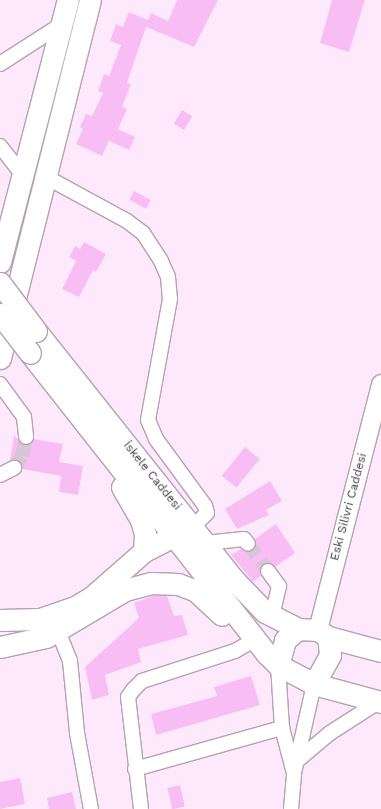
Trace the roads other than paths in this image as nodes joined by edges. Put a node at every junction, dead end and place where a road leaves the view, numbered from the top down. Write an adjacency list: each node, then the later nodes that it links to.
1 (68, 0): 3 (highway)
2 (90, 0): 7 (highway)
3 (62, 24): 4 (street); 6 (highway)
4 (0, 64)
5 (0, 146): 6 (street)
6 (23, 175): 8 (highway); 9 (highway)
7 (46, 177): 12 (highway); 19 (street)
8 (0, 208)
9 (0, 262)
10 (0, 283): 19 (highway, İskele Caddesi, bridge)
11 (0, 314): 15 (highway, İskele Caddesi, bridge)
12 (0, 358)
13 (0, 384): 16 (street)
14 (381, 384): 26 (main road, Eski Silivri Caddesi)
15 (88, 426): 19 (highway, İskele Caddesi); 21 (highway)
16 (26, 437)
17 (14, 468): 18 (street)
18 (0, 475)
19 (191, 535): 20 (street); 21 (highway); 23 (highway, İskele Caddesi); 27 (highway, İskele Caddesi)
20 (248, 544)
21 (144, 551): 24 (highway)
22 (268, 572): 23 (street)
23 (272, 617): 26 (highway, İskele Caddesi)
24 (0, 620)
25 (58, 631): 27 (highway); 28 (highway); 37 (street)
26 (315, 632): 29 (highway, İskele Caddesi); 30 (highway); 31 (highway)
27 (254, 640): 30 (highway, İskele Caddesi); 35 (street)
28 (0, 647)
29 (381, 651)
30 (278, 665): 31 (highway, İskele Caddesi); 33 (street)
31 (314, 684): 32 (highway, İskele Caddesi); 34 (street)
32 (381, 701): 34 (street)
33 (282, 728): 34 (street); 35 (street)
34 (296, 766): 36 (street)
35 (135, 769): 38 (street)
36 (287, 808)
37 (91, 809)
38 (141, 809)

